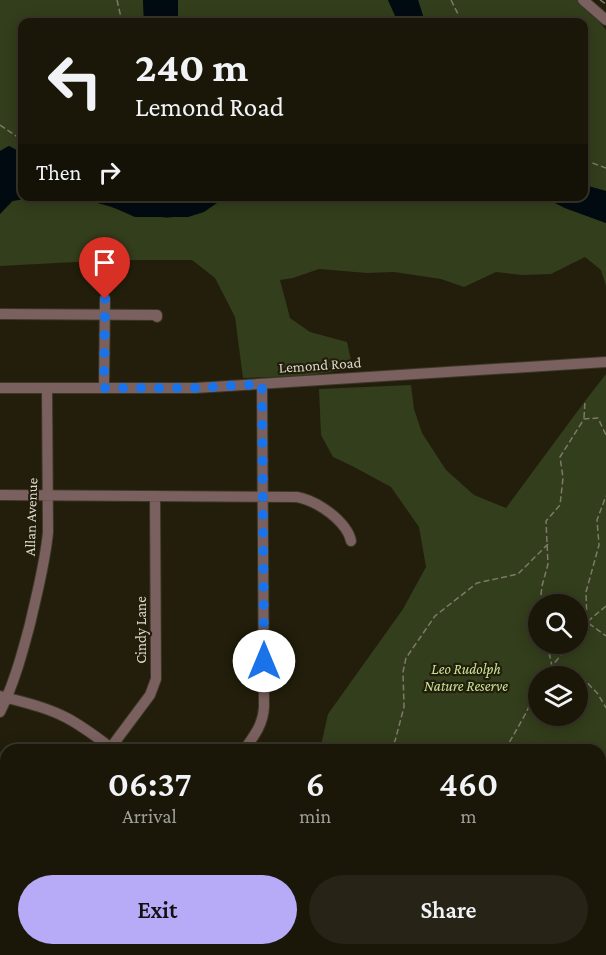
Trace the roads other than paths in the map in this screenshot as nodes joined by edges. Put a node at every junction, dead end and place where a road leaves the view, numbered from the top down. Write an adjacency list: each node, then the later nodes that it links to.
1 (583, 0): 2 (street)
2 (606, 20)
3 (105, 299): 5 (street)
4 (0, 314): 5 (street)
5 (105, 315): 6 (street); 11 (street)
6 (157, 317)
7 (606, 362): 8 (street, Lemond Road)
8 (262, 384): 11 (street, Lemond Road); 15 (street)
9 (0, 387): 10 (street, Lemond Road)
10 (47, 388): 11 (street, Lemond Road); 13 (street, Allan Avenue)
11 (104, 388)
12 (0, 495): 13 (street)
13 (48, 495): 14 (street); 17 (street, Allan Avenue)
14 (155, 496): 15 (street); 20 (street, Cindy Lane)
15 (263, 496): 16 (street); 21 (street)
16 (351, 541)
17 (4, 697): 18 (street, Allan Avenue); 19 (street)
18 (0, 712)
19 (106, 744)
20 (116, 744)
21 (249, 744)

